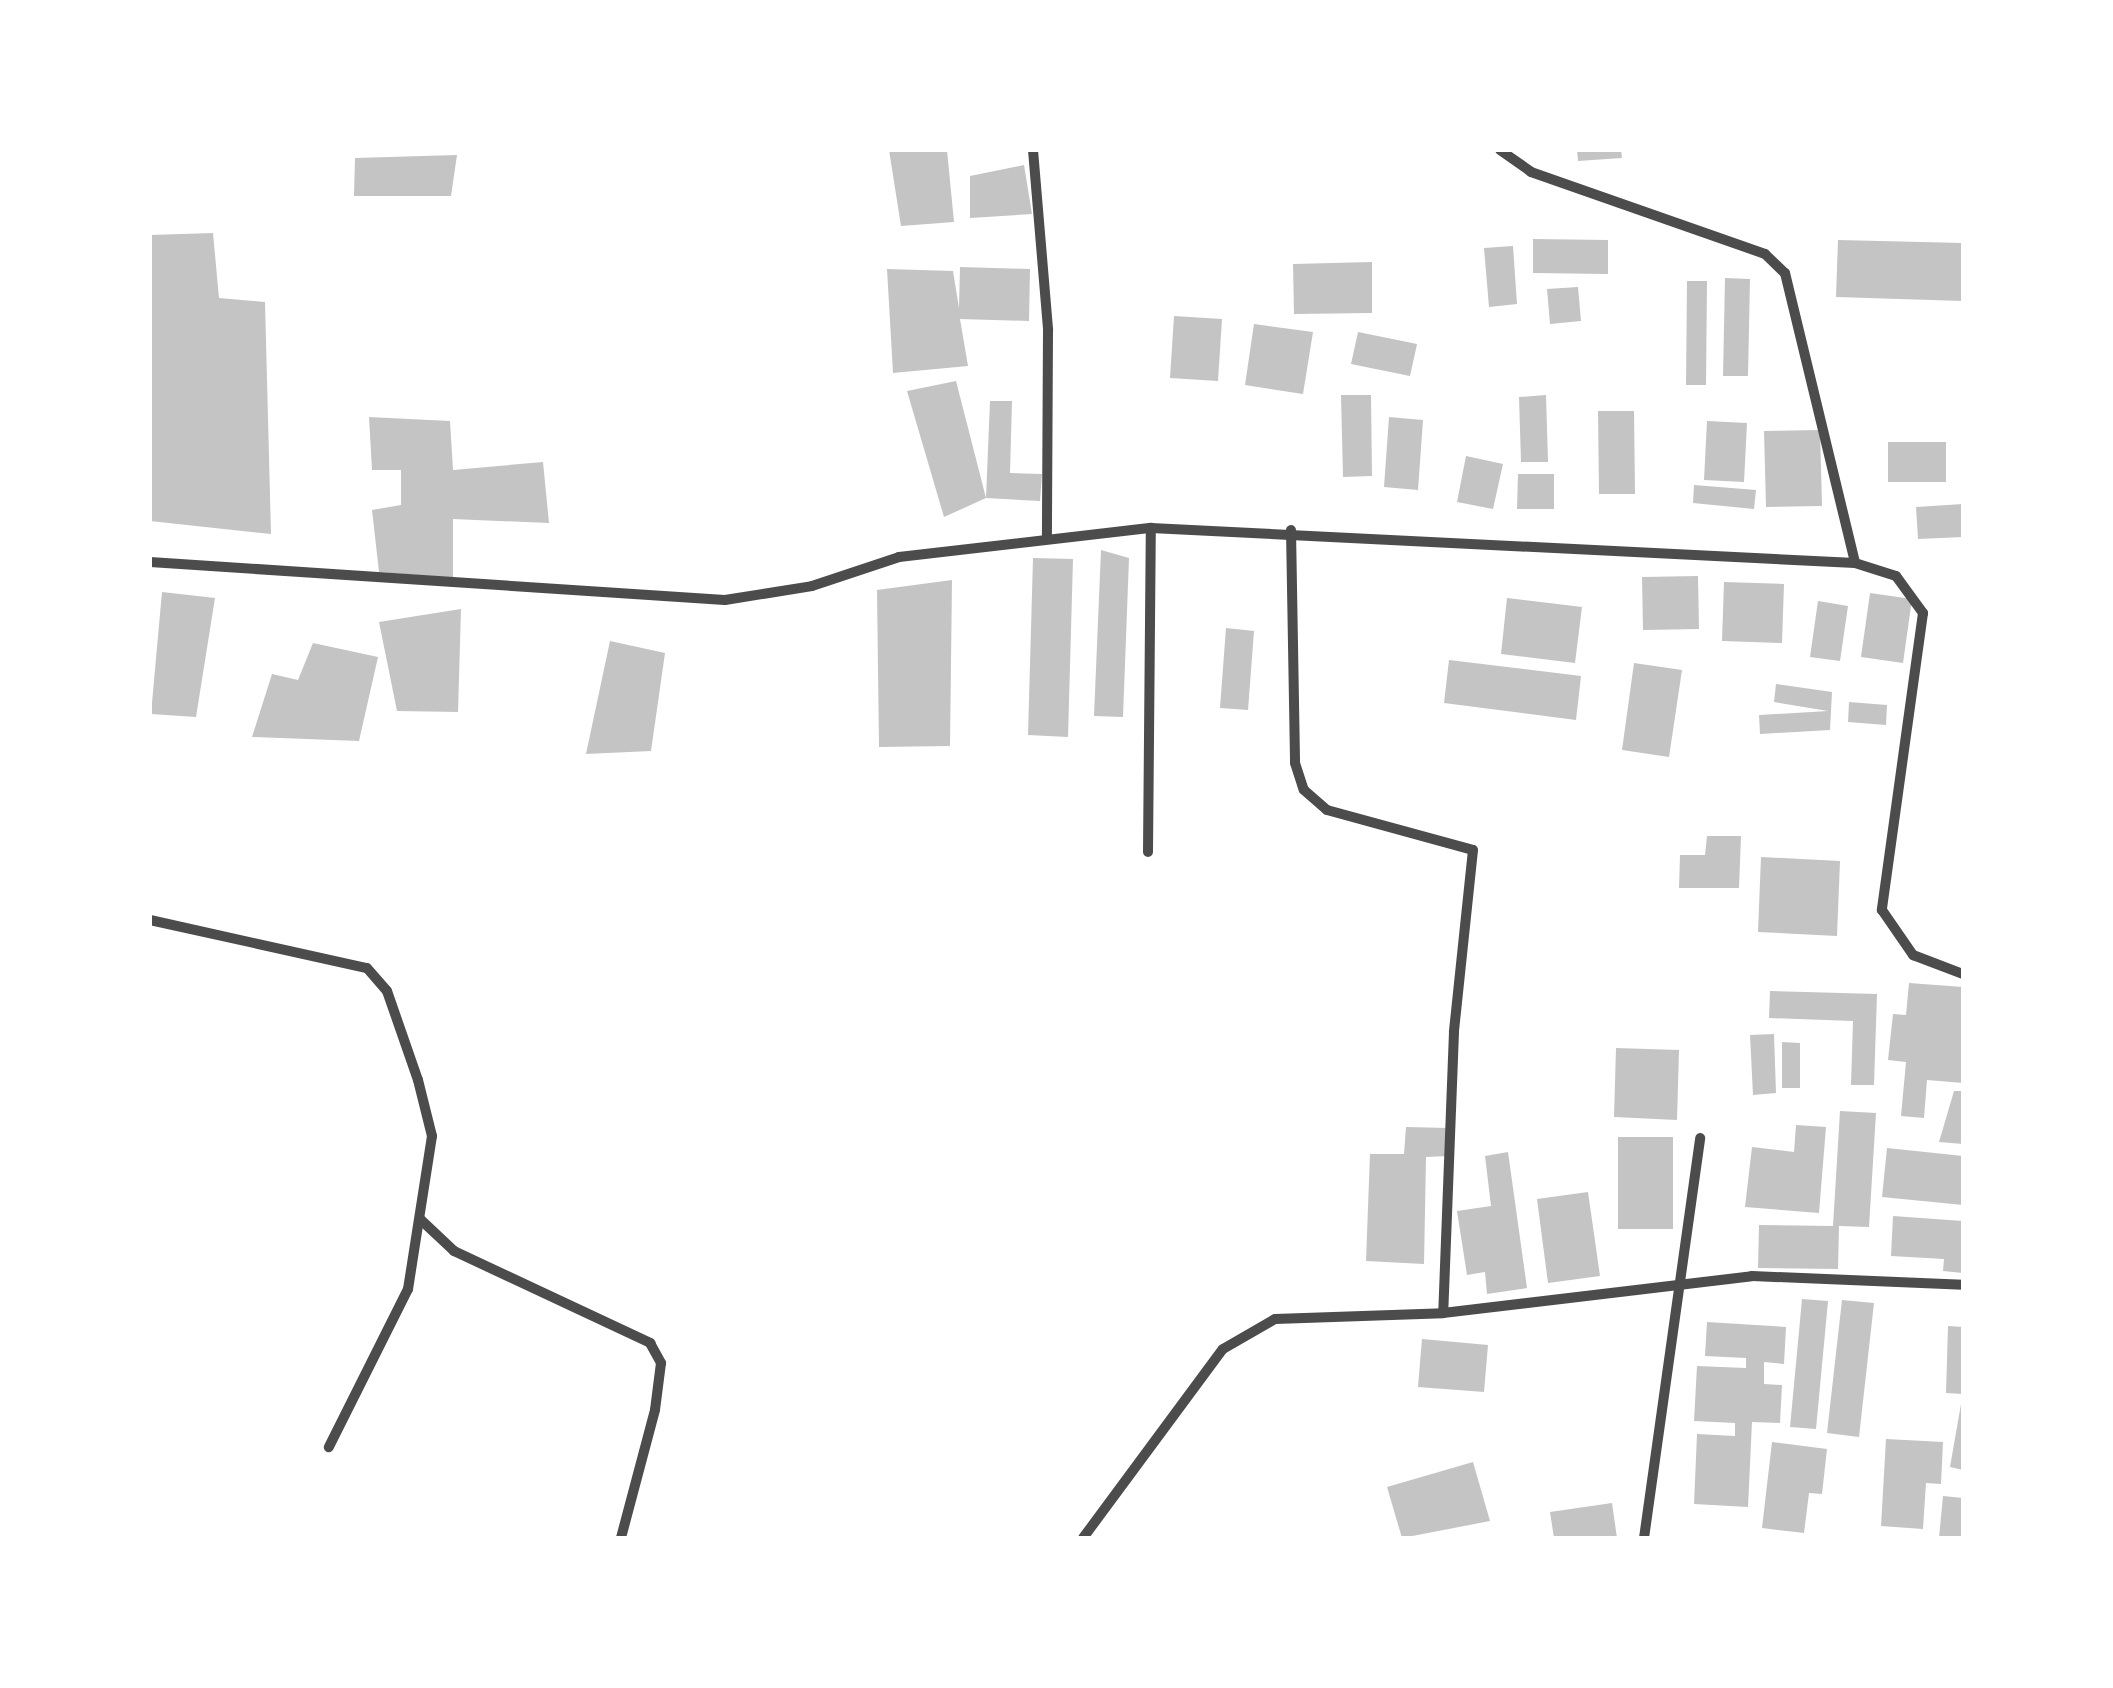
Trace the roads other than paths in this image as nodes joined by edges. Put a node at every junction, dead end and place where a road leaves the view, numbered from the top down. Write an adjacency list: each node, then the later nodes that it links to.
1 (1033, 150): 5 (street)
2 (1500, 150): 7 (street)
3 (1151, 528): 4 (street); 5 (street); 8 (street)
4 (1291, 530): 7 (street); 15 (street)
5 (1047, 536): 6 (street)
6 (150, 562)
7 (1855, 563): 10 (street)
8 (1148, 852)
9 (150, 920): 12 (street)
10 (1963, 974)
11 (1700, 1138): 13 (street)
12 (420, 1219): 16 (street); 17 (street)
13 (1677, 1282): 14 (street); 15 (street); 19 (street)
14 (1963, 1285)
15 (1443, 1313): 18 (street)
16 (328, 1447)
17 (620, 1538)
18 (1083, 1538)
19 (1644, 1538)

